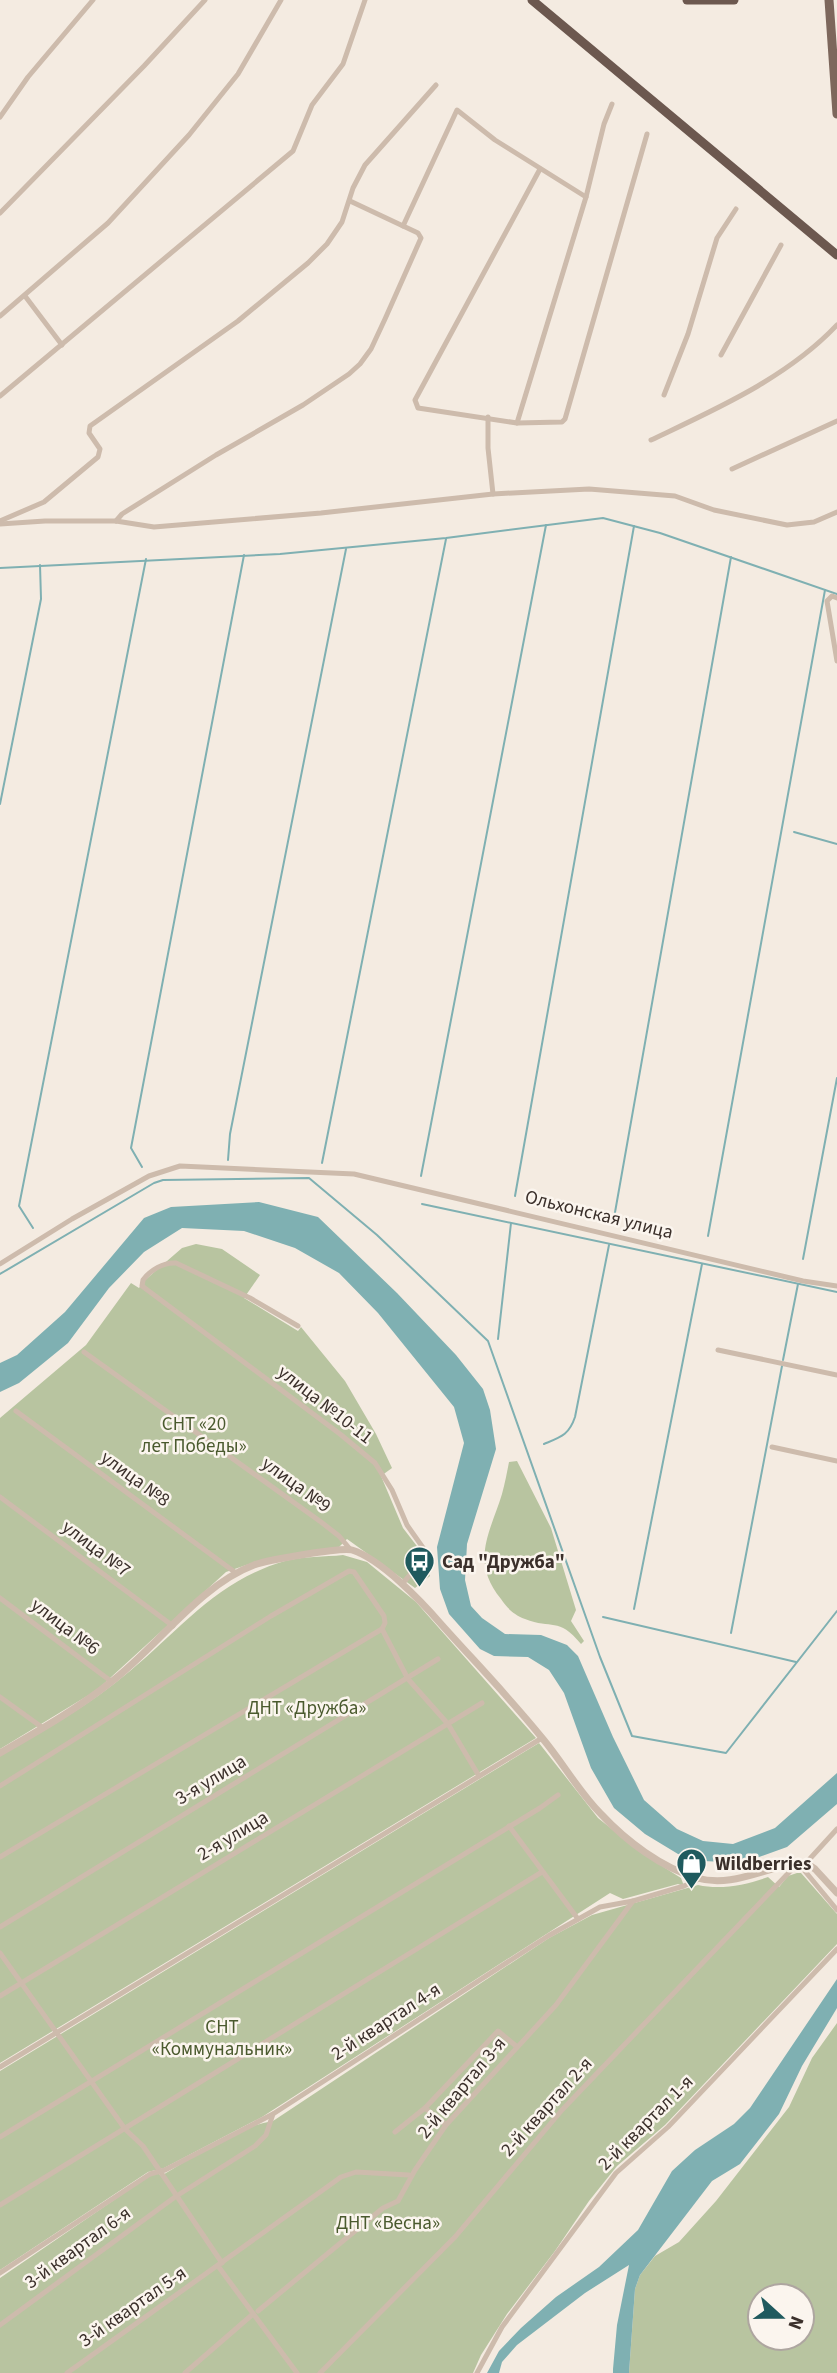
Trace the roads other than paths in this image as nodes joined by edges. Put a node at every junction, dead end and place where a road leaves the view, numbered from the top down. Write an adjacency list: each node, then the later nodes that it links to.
1 (93, 0): 12 (street)
2 (205, 0): 18 (street)
3 (281, 0): 22 (street)
4 (365, 0): 25 (street)
5 (532, 0): 21 (highway)
6 (690, 0): 7 (highway)
7 (734, 0)
8 (829, 0): 11 (main road)
9 (436, 85): 16 (street)
10 (612, 104): 15 (street)
11 (837, 114)
12 (0, 117)
13 (647, 134): 31 (street)
14 (540, 169): 15 (street); 19 (street); 29 (street)
15 (586, 197): 31 (street)
16 (350, 201): 19 (street); 37 (street)
17 (736, 209): 27 (street)
18 (0, 213)
19 (403, 226): 36 (street)
20 (781, 245): 26 (street)
21 (837, 255)
22 (25, 296): 23 (street); 25 (street)
23 (0, 316)
24 (837, 325): 32 (street)
25 (62, 345): 28 (street)
26 (721, 355)
27 (664, 395)
28 (0, 396)
29 (488, 417): 31 (street); 34 (street)
30 (837, 421): 33 (street)
31 (517, 423)
32 (651, 440)
33 (732, 469)
34 (494, 494): 35 (street); 36 (street)
35 (837, 512)
36 (116, 521): 37 (street)
37 (0, 523)
38 (837, 598): 39 (street)
39 (837, 661)
40 (0, 1264): 41 (street, Ольхонская улица)
41 (837, 1286)
42 (298, 1326): 52 (street, улица №10-11)
43 (718, 1350): 45 (street)
44 (84, 1352): 50 (street, улица №9)
45 (837, 1375)
46 (16, 1411): 51 (street, улица №8)
47 (772, 1447): 48 (street)
48 (837, 1461)
49 (0, 1497): 54 (street, улица №7)
50 (350, 1549): 51 (street); 52 (street)
51 (236, 1573): 54 (street)
52 (402, 1584): 63 (street)
53 (0, 1598): 58 (street, улица №6)
54 (173, 1626): 58 (street)
55 (382, 1629): 57 (street); 66 (street); 70 (street)
56 (438, 1659): 57 (street, 3-я улица)
57 (408, 1679): 61 (street); 78 (street, 3-я улица)
58 (112, 1682): 62 (street)
59 (0, 1697): 62 (street)
60 (482, 1703): 61 (street, 2-я улица)
61 (447, 1724): 65 (street); 81 (street, 2-я улица)
62 (43, 1728): 64 (street)
63 (542, 1738): 65 (street); 73 (street)
64 (0, 1753)
65 (479, 1776): 83 (street)
66 (0, 1786)
67 (558, 1795): 68 (street)
68 (509, 1826): 72 (street); 86 (street)
69 (837, 1829): 71 (street, 2-й квартал 2-я)
70 (0, 1857)
71 (802, 1863): 73 (street); 74 (street); 76 (street); 106 (street, 2-й квартал 2-я)
72 (542, 1872): 77 (street); 90 (street)
73 (700, 1879): 75 (street)
74 (837, 1893)
75 (633, 1901): 77 (street, 2-й квартал 4-я); 89 (street, 2-й квартал 3-я)
76 (837, 1910)
77 (578, 1919): 88 (street, 2-й квартал 4-я)
78 (0, 1927)
79 (837, 1949): 107 (street, 2-й квартал 1-я)
80 (0, 1952): 81 (street)
81 (22, 1983): 82 (street, 2-я улица); 83 (street)
82 (0, 1996)
83 (56, 2033): 85 (street); 86 (street)
84 (516, 2046): 87 (street, 2-й квартал 3-я)
85 (0, 2067)
86 (91, 2081): 90 (street); 92 (street)
87 (425, 2108): 89 (street); 91 (street, 2-й квартал 3-я)
88 (273, 2115): 93 (street); 95 (street, 2-й квартал 4-я)
89 (446, 2125): 99 (street, 2-й квартал 3-я)
90 (125, 2129): 93 (street); 96 (street)
91 (395, 2132)
92 (0, 2137)
93 (160, 2171): 95 (street); 98 (street)
94 (410, 2175): 97 (street)
95 (175, 2196): 97 (street); 100 (street, 3-й квартал 6-я)
96 (0, 2205)
97 (220, 2265): 99 (street); 102 (street, 3-й квартал 5-я)
98 (0, 2273)
99 (256, 2312): 101 (street); 103 (street, 2-й квартал 3-я)
100 (0, 2325)
101 (292, 2367): 104 (street); 105 (street)
102 (67, 2373)
103 (185, 2373)
104 (285, 2373)
105 (297, 2373)
106 (320, 2373)
107 (477, 2373)

